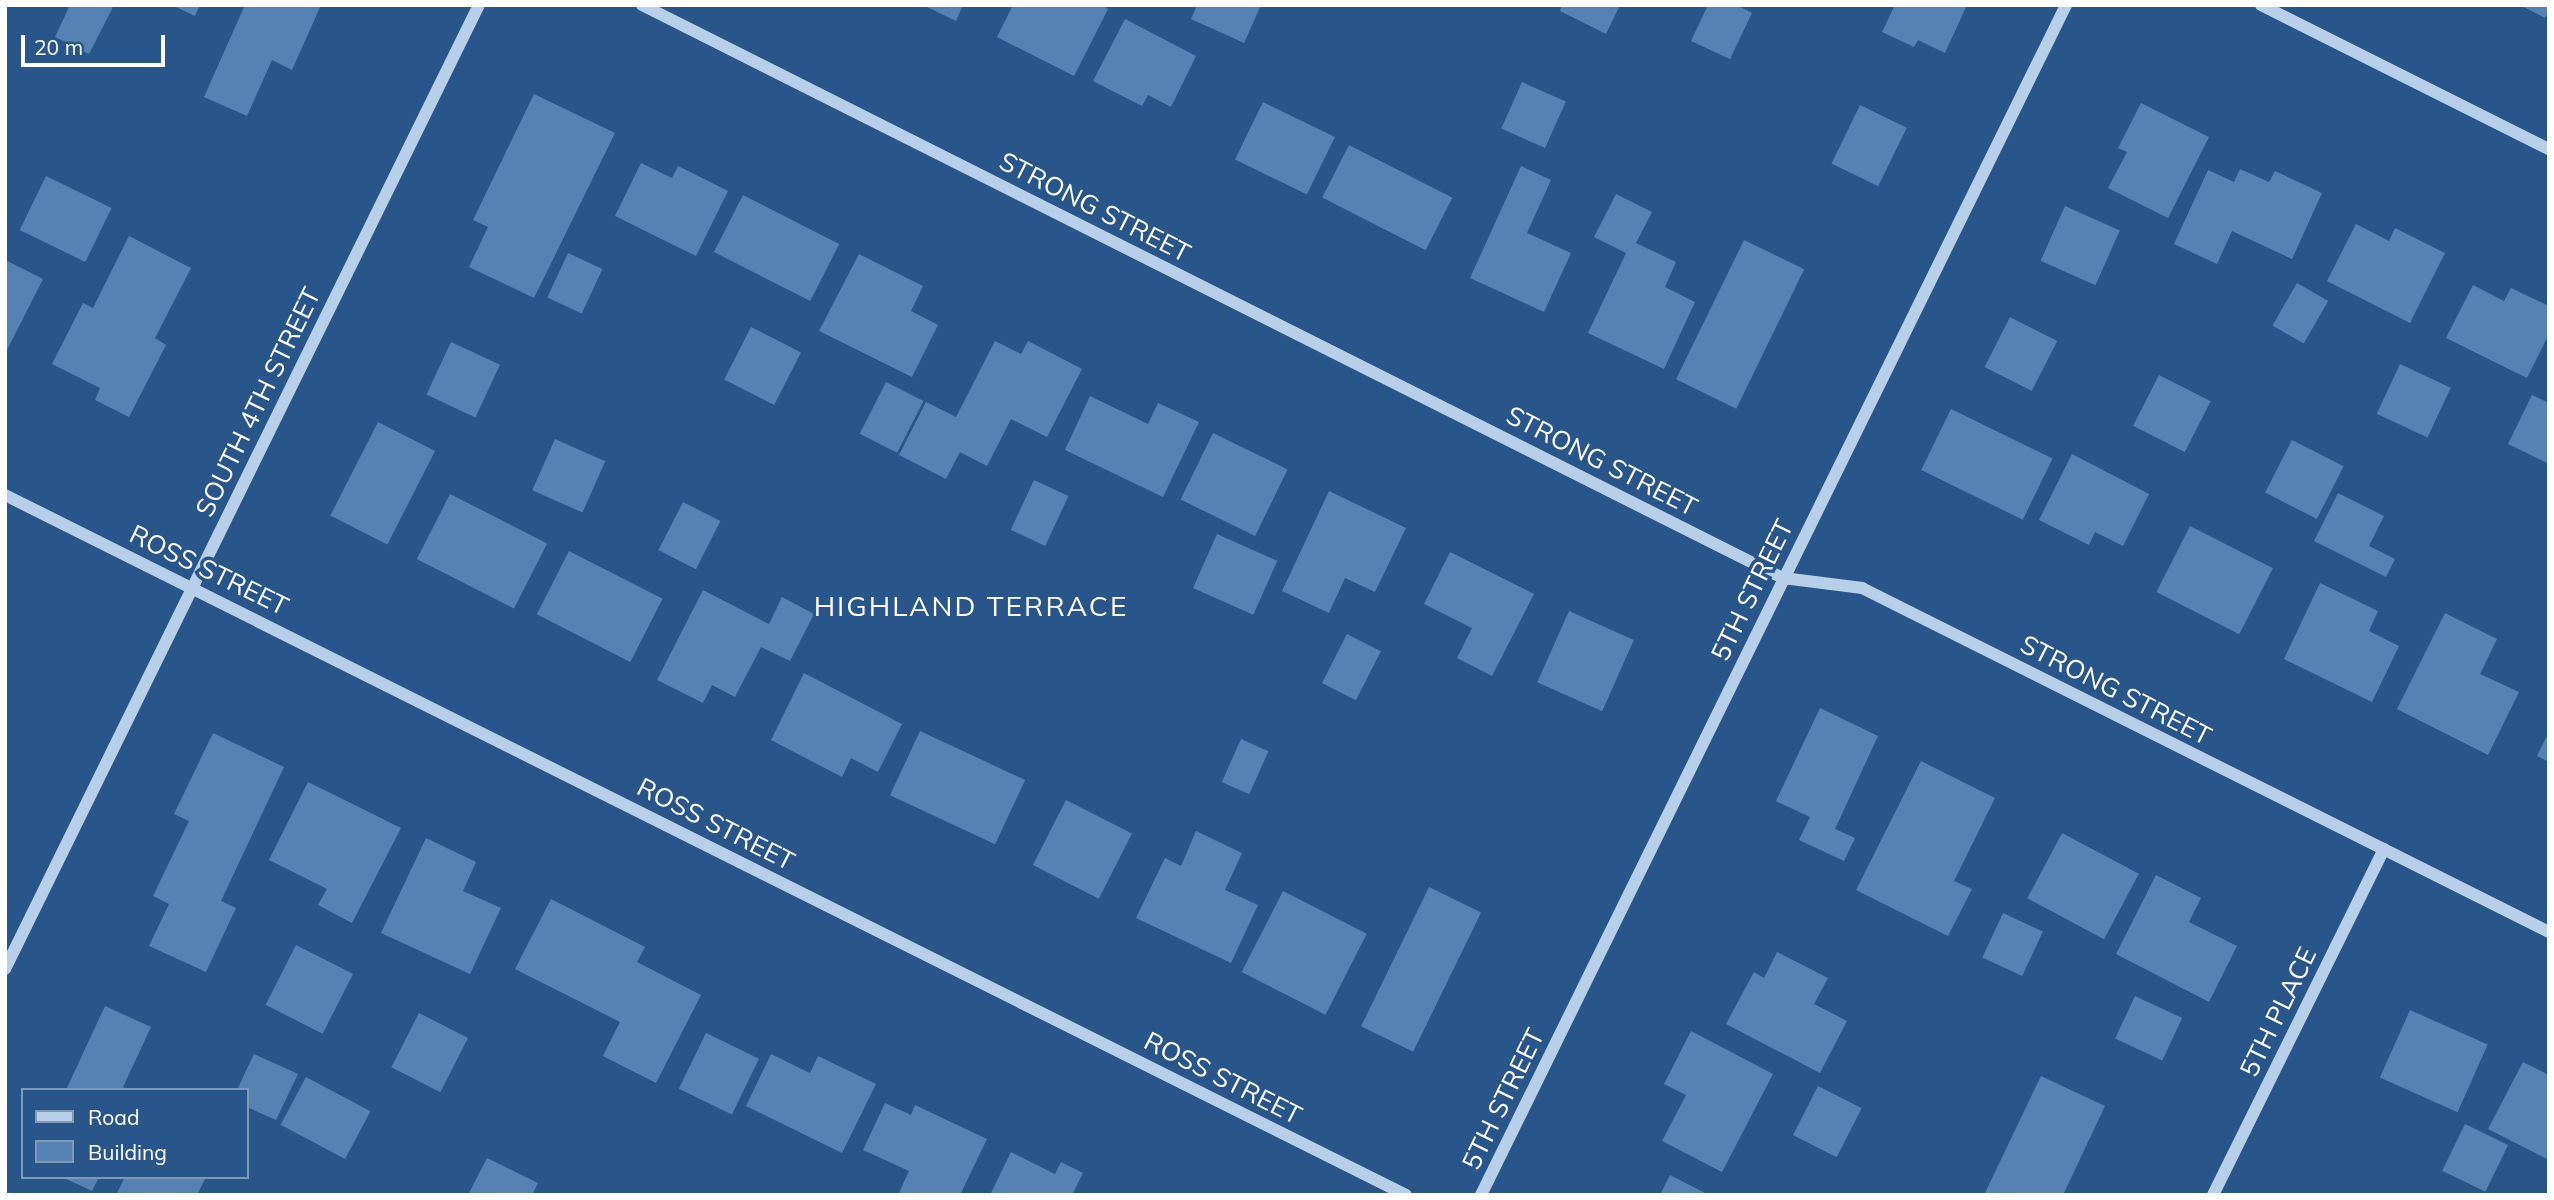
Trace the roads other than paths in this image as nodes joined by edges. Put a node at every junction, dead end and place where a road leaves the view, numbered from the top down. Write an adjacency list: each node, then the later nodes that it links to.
1 (479, 5): 8 (street, SOUTH 4TH STREET)
2 (642, 5): 7 (street, STRONG STREET)
3 (2066, 5): 7 (street, 5TH STREET)
4 (2261, 5): 5 (street)
5 (2549, 149)
6 (5, 495): 8 (street, ROSS STREET)
7 (1783, 578): 9 (street, STRONG STREET); 13 (street, 5TH STREET)
8 (192, 587): 11 (street, SOUTH 4TH STREET); 12 (street, ROSS STREET)
9 (2384, 849): 10 (street, STRONG STREET); 14 (street, 5TH PLACE)
10 (2549, 932)
11 (5, 969)
12 (1406, 1195)
13 (1481, 1195)
14 (2213, 1195)

